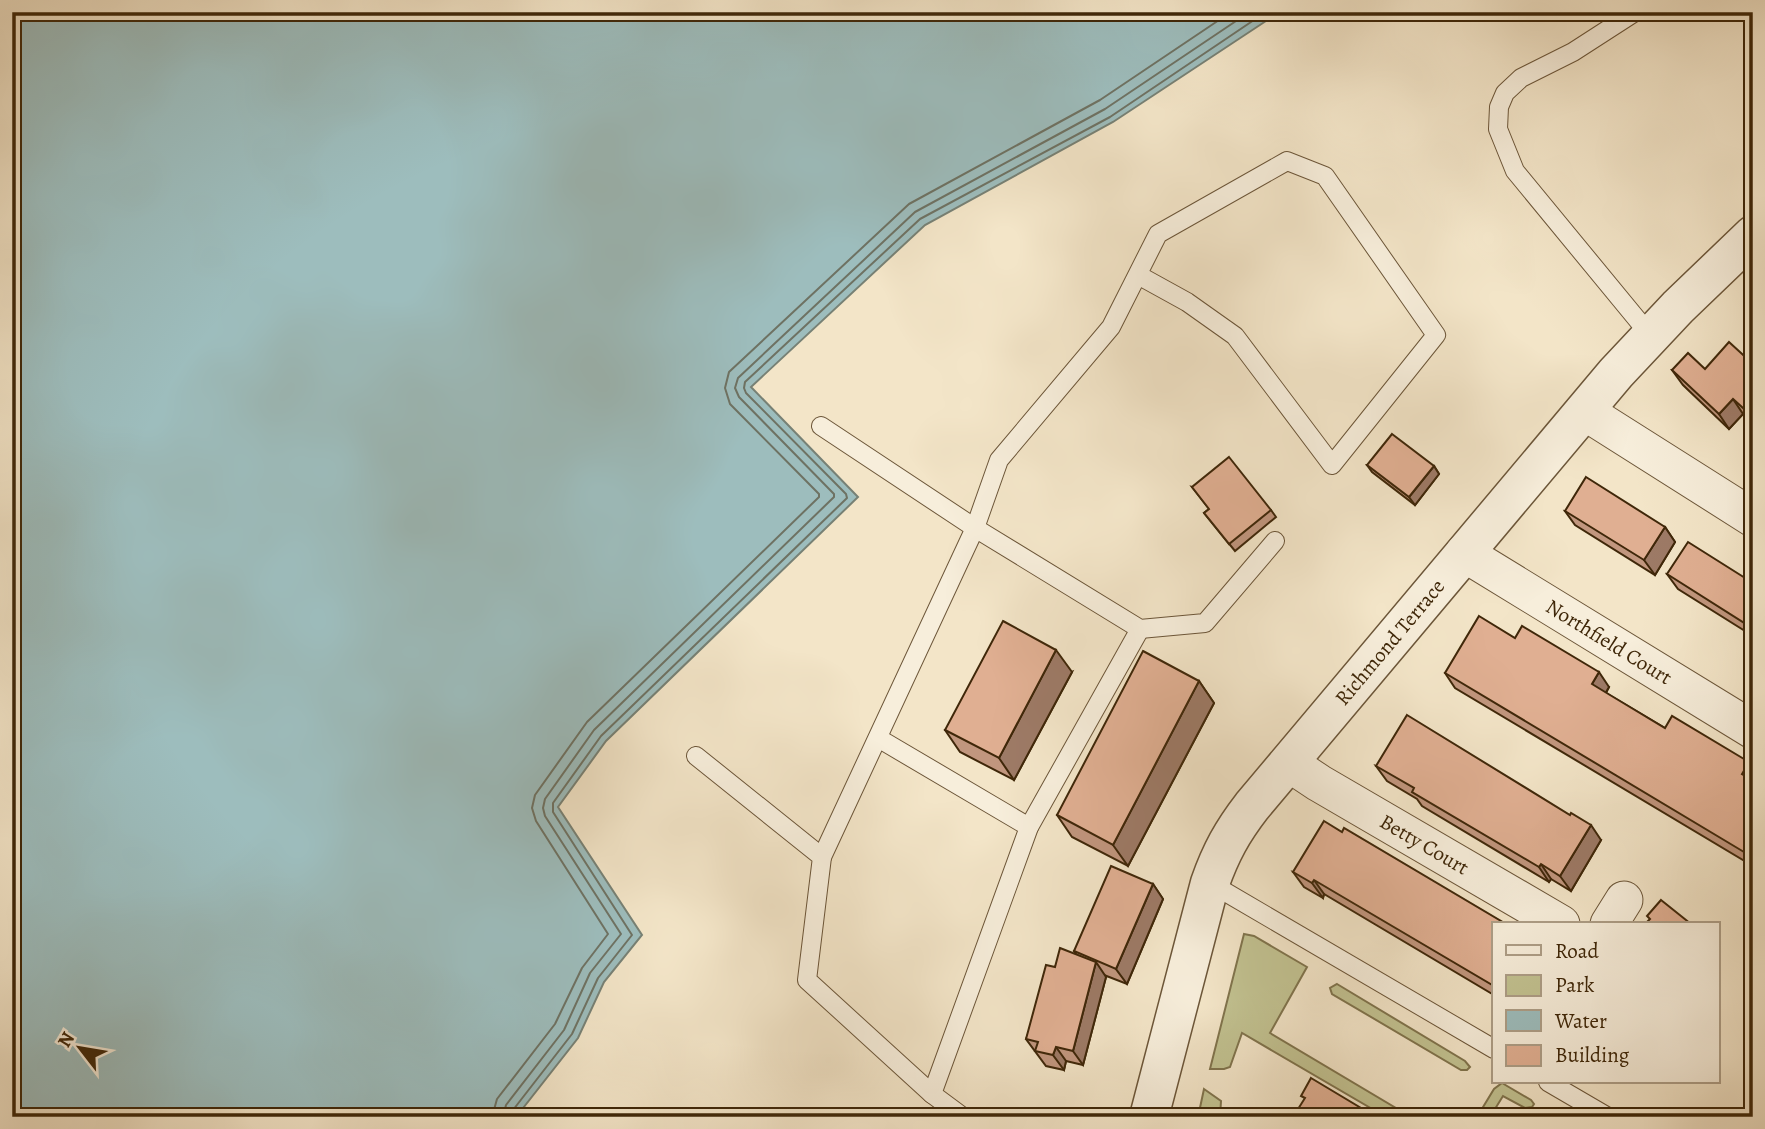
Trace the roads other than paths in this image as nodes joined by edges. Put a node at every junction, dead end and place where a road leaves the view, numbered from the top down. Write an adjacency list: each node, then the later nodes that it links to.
1 (1635, 12): 4 (lane)
2 (1753, 235): 4 (street, Richmond Terrace)
3 (1138, 275): 3 (lane); 8 (lane)
4 (1650, 335): 5 (street, Richmond Terrace)
5 (1584, 411): 7 (street); 10 (street, Richmond Terrace)
6 (821, 426): 8 (lane)
7 (1753, 518)
8 (975, 528): 11 (lane); 13 (lane)
9 (1275, 541): 11 (lane)
10 (1464, 553): 12 (street, Northfield Court); 15 (street, Richmond Terrace)
11 (1140, 629): 16 (lane)
12 (1753, 730)
13 (878, 738): 16 (lane); 17 (lane)
14 (696, 756): 17 (lane)
15 (1289, 763): 18 (street, Richmond Terrace); 19 (street, Betty Court)
16 (1029, 827): 22 (lane)
17 (822, 857): 22 (lane)
18 (1210, 883): 20 (lane); 24 (street, Richmond Terrace)
19 (1558, 922)
20 (1492, 1048)
21 (1551, 1084): 25 (lane)
22 (932, 1094): 23 (lane)
23 (963, 1117)
24 (1149, 1117)
25 (1608, 1117)

